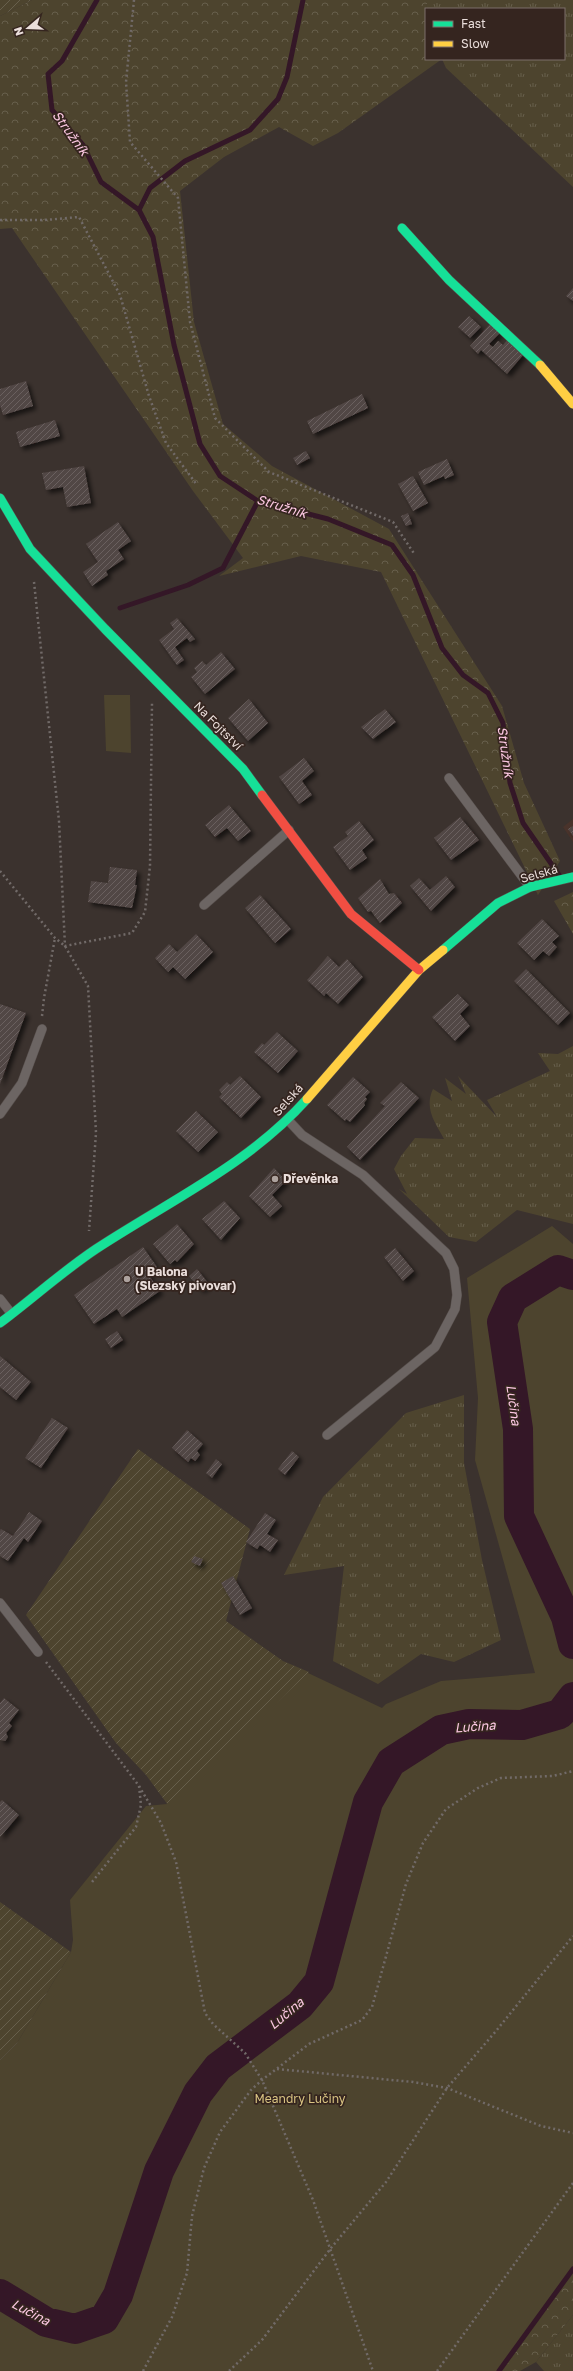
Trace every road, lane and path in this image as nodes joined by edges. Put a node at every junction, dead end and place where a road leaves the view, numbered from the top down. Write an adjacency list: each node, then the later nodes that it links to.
1 (134, 0): 7 (path)
2 (0, 220): 5 (path)
3 (402, 228): 4 (street)
4 (573, 404)
5 (196, 485)
6 (0, 498): 11 (street, Na Fojtství)
7 (415, 555)
8 (33, 580): 17 (path)
9 (152, 700): 17 (path)
10 (449, 778): 14 (lane)
11 (289, 830): 15 (lane); 18 (street, Na Fojtství)
12 (0, 871): 16 (path)
13 (573, 877): 14 (street, Selská)
14 (530, 887): 18 (street, Selská)
15 (204, 905)
16 (55, 938): 17 (path); 19 (path)
17 (65, 946): 22 (path)
18 (419, 970): 21 (street, Selská)
19 (42, 1029): 20 (lane)
20 (0, 1114)
21 (288, 1120): 22 (street, Selská); 26 (lane)
22 (96, 1250): 24 (street, Selská)
23 (0, 1299): 24 (lane)
24 (11, 1313): 25 (street, Selská)
25 (0, 1323)
26 (327, 1435)
27 (0, 1603): 28 (lane)
28 (38, 1652): 30 (path)
29 (573, 1771): 33 (path)
30 (139, 1786): 31 (path); 34 (path)
31 (92, 1882)
32 (573, 1936): 35 (path)
33 (277, 2069): 34 (path); 35 (path)
34 (262, 2080): 38 (path); 39 (path)
35 (446, 2088): 36 (path); 38 (path)
36 (573, 2133)
37 (573, 2183): 42 (path)
38 (330, 2248): 40 (path); 41 (path)
39 (143, 2371)
40 (229, 2371)
41 (373, 2371)
42 (437, 2371)

